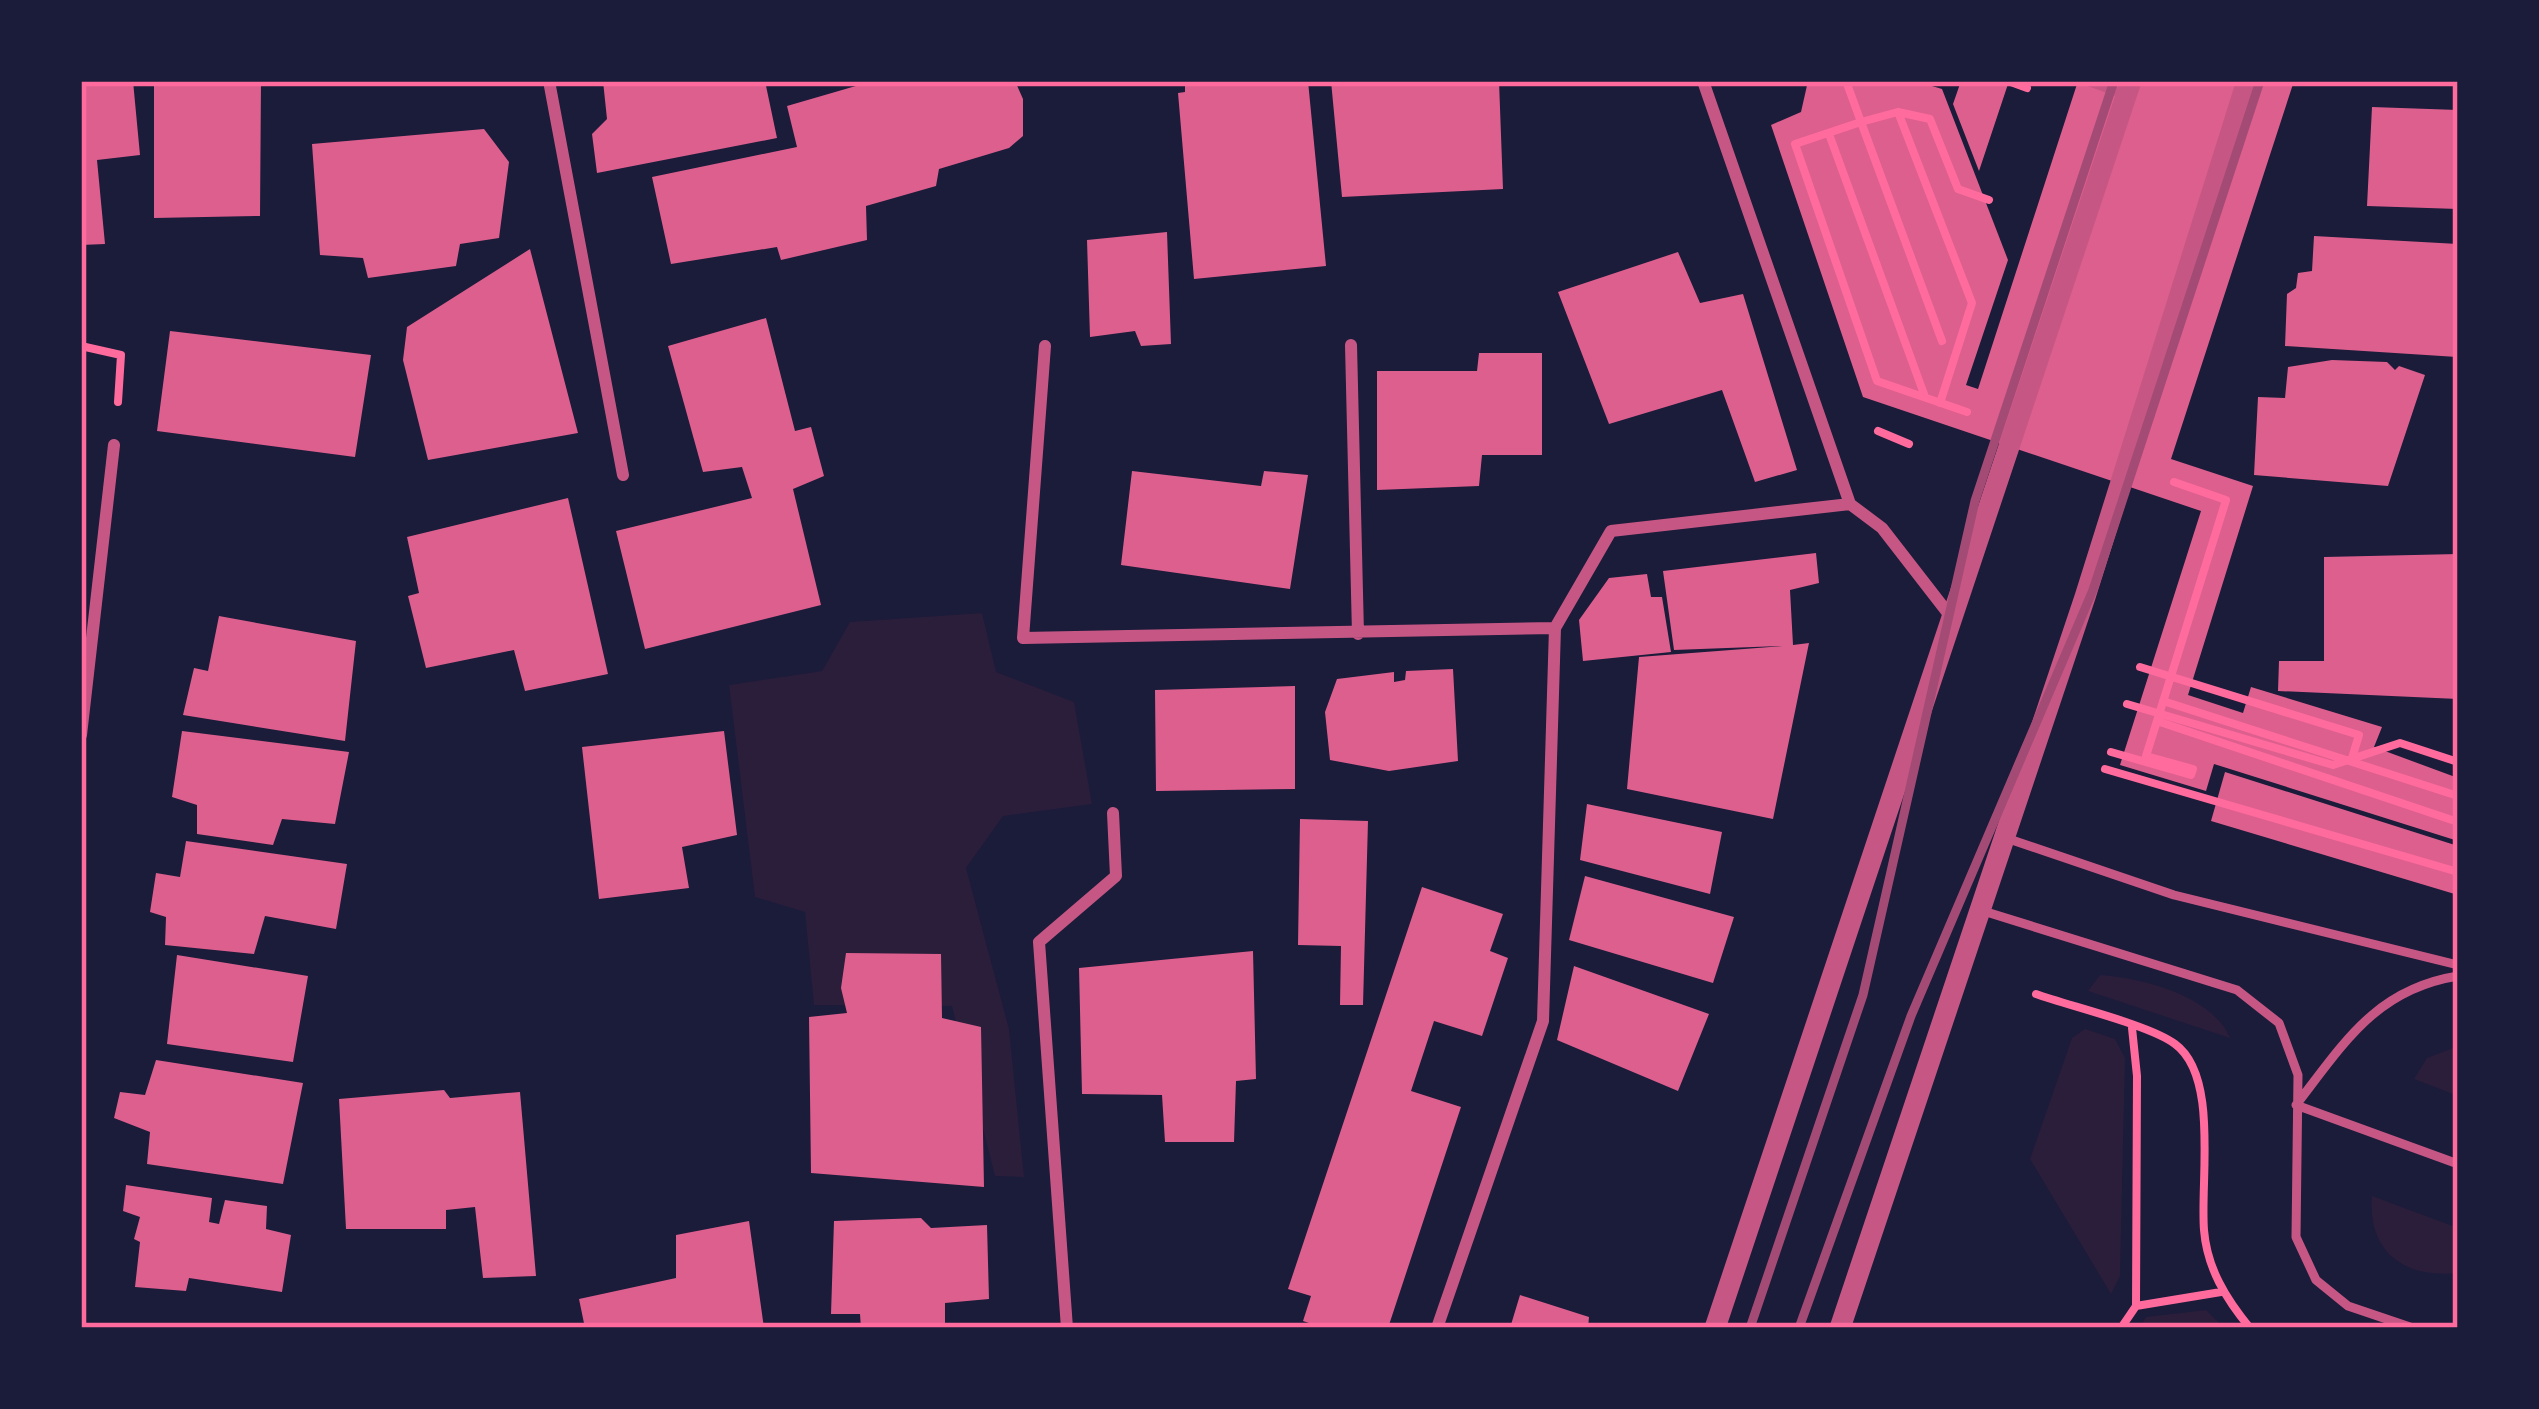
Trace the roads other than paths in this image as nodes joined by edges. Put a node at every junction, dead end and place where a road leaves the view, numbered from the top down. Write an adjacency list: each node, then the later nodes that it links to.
1 (549, 81): 9 (street)
2 (1703, 81): 10 (street)
3 (2087, 81): 5 (lane)
4 (2247, 81): 16 (street)
5 (2128, 88): 11 (street)
6 (1351, 345): 13 (street)
7 (1045, 346): 13 (street)
8 (114, 445): 14 (street)
9 (622, 475)
10 (1850, 504): 11 (street); 12 (street)
11 (1952, 617): 24 (street)
12 (1555, 628): 13 (street); 23 (street)
13 (1358, 634)
14 (81, 735)
15 (1113, 813): 22 (street)
16 (2006, 838): 17 (street); 18 (lane)
17 (1980, 910): 20 (lane); 25 (street)
18 (2458, 965)
19 (2458, 976): 20 (lane)
20 (2296, 1105): 21 (lane); 26 (lane)
21 (2458, 1164)
22 (1066, 1328)
23 (1436, 1328)
24 (1715, 1328)
25 (1840, 1328)
26 (2413, 1328)

